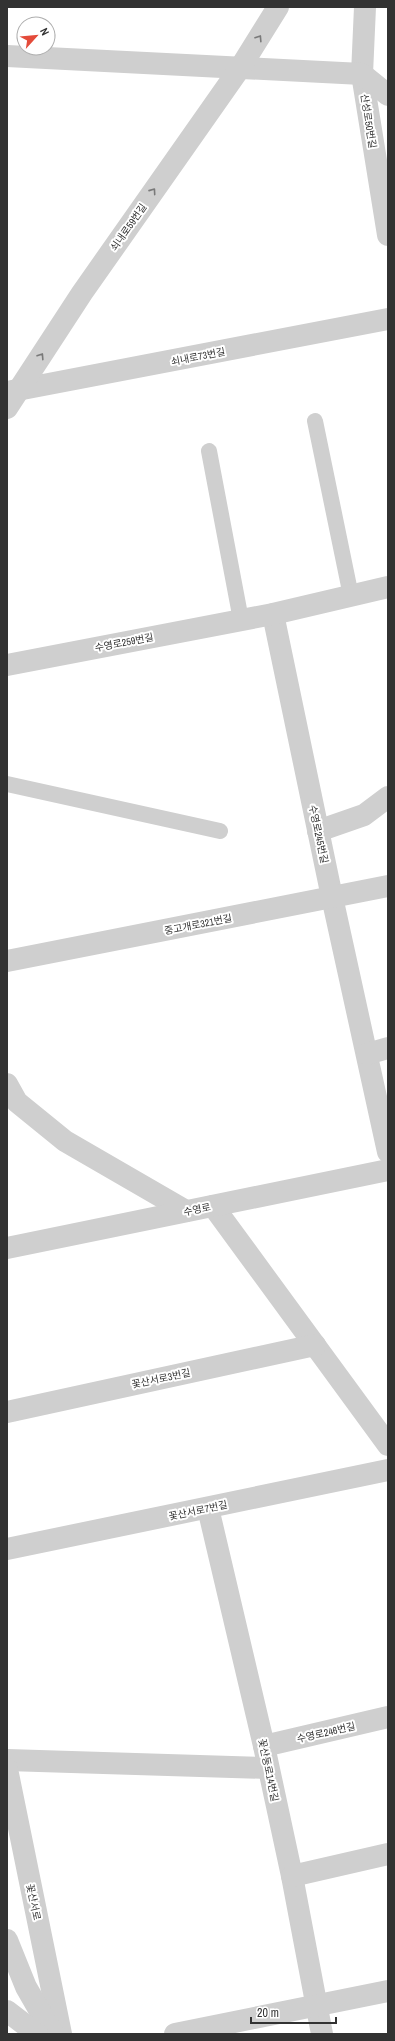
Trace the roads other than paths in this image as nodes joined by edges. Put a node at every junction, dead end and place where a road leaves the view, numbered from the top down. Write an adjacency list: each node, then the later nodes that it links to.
1 (278, 7): 4 (street, 쇠내로59번길, one-way to 1)
2 (365, 7): 5 (street, 산성로50번길)
3 (7, 56): 4 (street)
4 (240, 68): 5 (street); 9 (street, 쇠내로59번길, one-way to 4)
5 (362, 74): 6 (street); 7 (street, 산성로50번길)
6 (388, 95)
7 (388, 235)
8 (388, 319): 9 (street, 쇠내로73번길)
9 (14, 390): 10 (street, 쇠내로59번길)
10 (7, 408)
11 (315, 421): 14 (lane)
12 (209, 451): 16 (lane)
13 (388, 587): 14 (street, 수영로259번길)
14 (351, 596): 15 (street, 수영로259번길)
15 (273, 614): 16 (street, 수영로259번길); 21 (street, 수영로245번길)
16 (242, 620): 17 (street, 수영로259번길)
17 (7, 665)
18 (7, 784): 20 (lane)
19 (388, 797): 21 (street)
20 (220, 831)
21 (318, 831): 23 (street, 수영로245번길)
22 (388, 886): 23 (street, 중고개로321번길)
23 (332, 897): 24 (street, 중고개로321번길); 26 (street, 수영로245번길)
24 (7, 961)
25 (388, 1048): 26 (street)
26 (367, 1054): 28 (street, 수영로245번길)
27 (7, 1084): 31 (street)
28 (388, 1152)
29 (388, 1170): 30 (street, 수영로)
30 (213, 1206): 31 (street, 수영로); 33 (street)
31 (186, 1211): 32 (street, 수영로)
32 (7, 1248)
33 (315, 1345): 34 (street, 꽃산서로3번길); 35 (street)
34 (7, 1412)
35 (388, 1445)
36 (388, 1470): 37 (street, 꽃산서로7번길)
37 (208, 1508): 38 (street, 꽃산서로7번길); 40 (street, 꽃산동로14번길)
38 (7, 1549)
39 (388, 1717): 40 (street, 수영로246번길)
40 (264, 1746): 42 (street, 꽃산동로14번길)
41 (7, 1760): 42 (street)
42 (268, 1768): 45 (street, 꽃산동로14번길)
43 (7, 1769): 52 (street, 꽃산서로)
44 (388, 1854): 45 (street)
45 (292, 1876): 48 (street, 꽃산동로14번길)
46 (7, 1940): 51 (street)
47 (388, 1991): 48 (street)
48 (316, 2006): 53 (street); 54 (street, 꽃산동로14번길)
49 (7, 2011): 50 (street)
50 (37, 2034)
51 (53, 2034)
52 (61, 2034)
53 (175, 2034)
54 (322, 2034)

